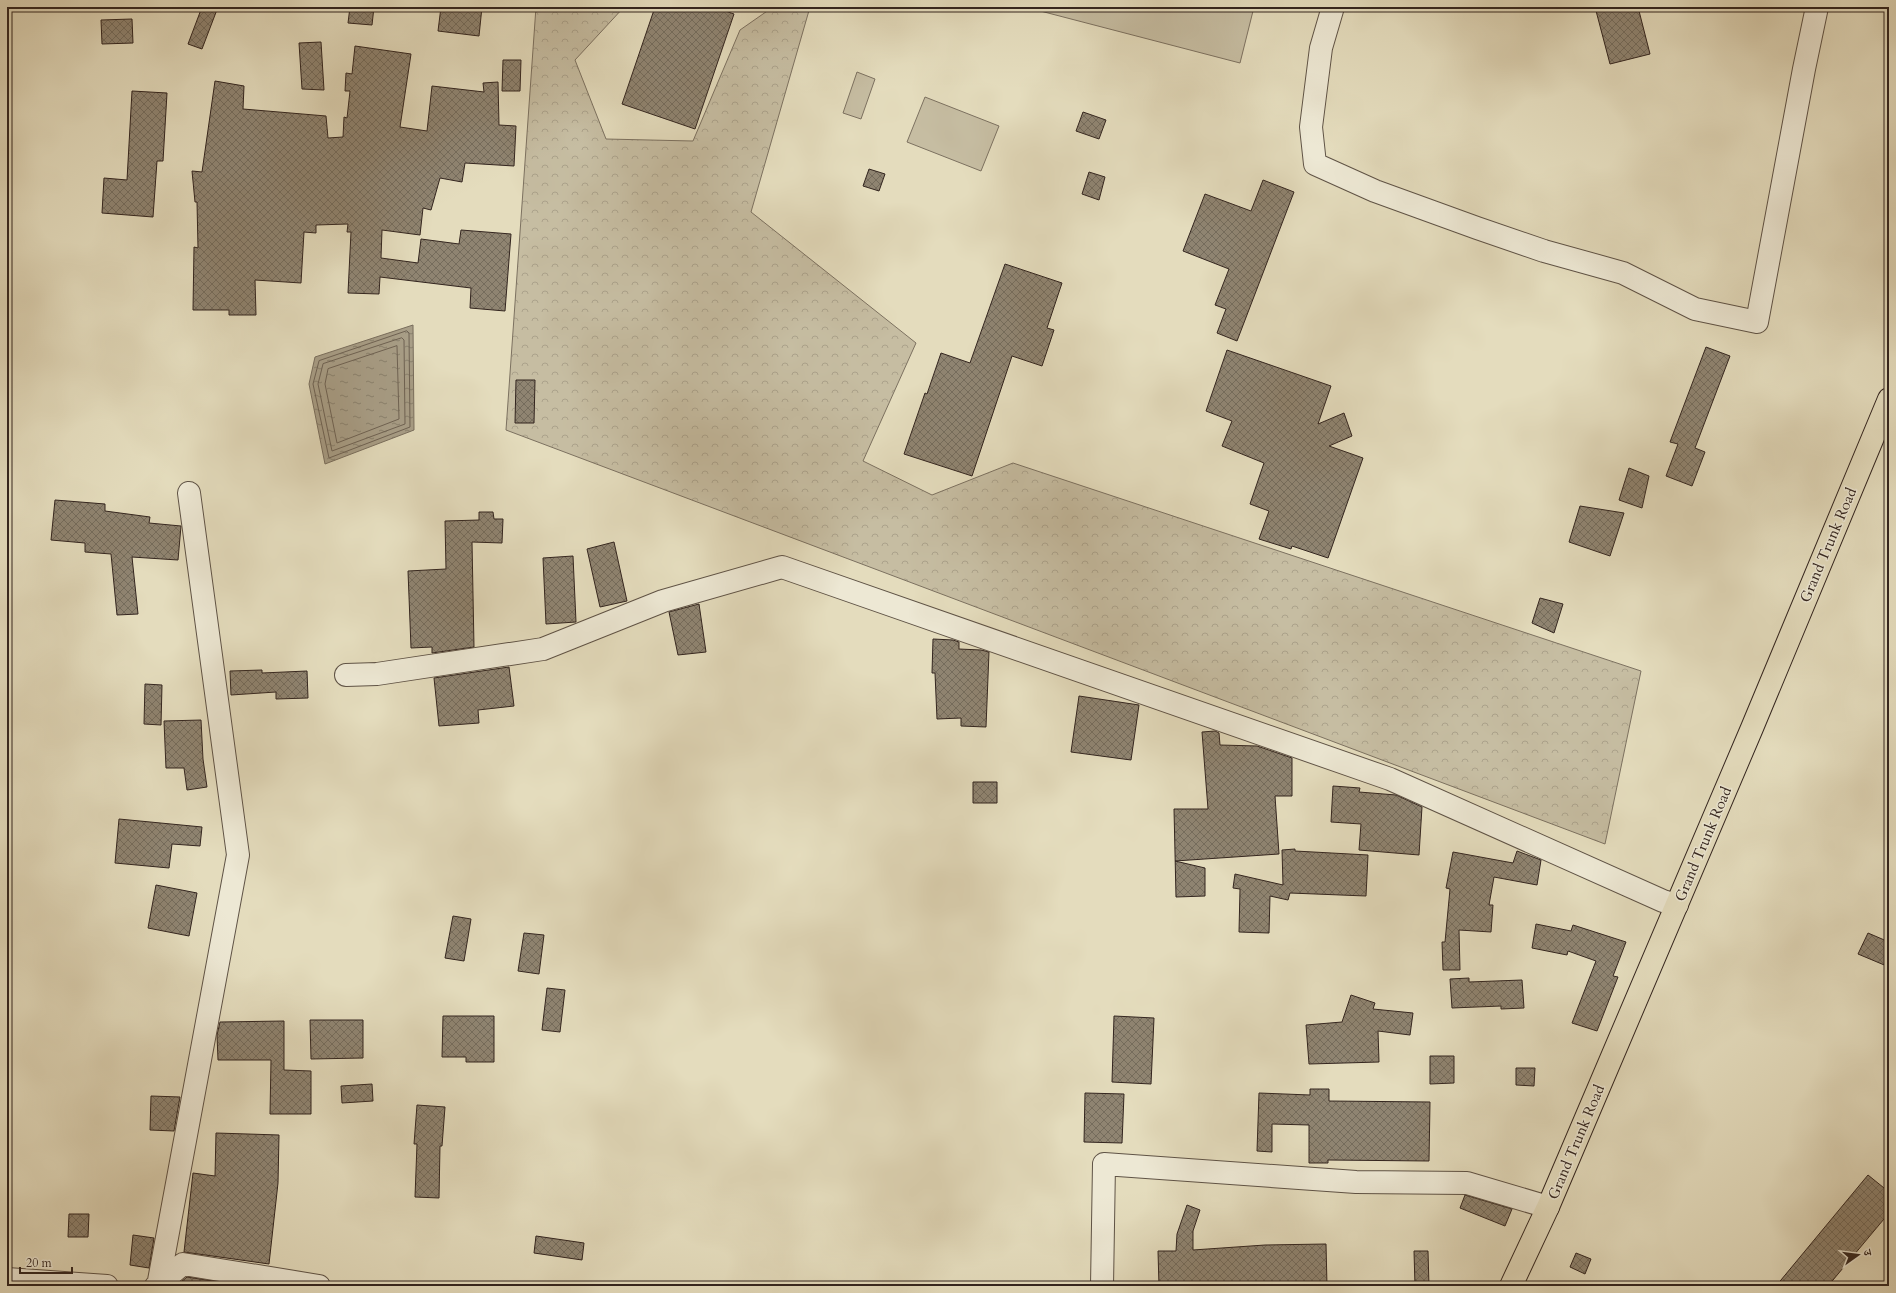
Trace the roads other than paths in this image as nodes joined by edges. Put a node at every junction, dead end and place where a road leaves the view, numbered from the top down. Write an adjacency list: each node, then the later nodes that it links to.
1 (1333, 7): 2 (street)
2 (1817, 7)
3 (1889, 399): 6 (highway, Grand Trunk Road)
4 (189, 493): 10 (street)
5 (346, 675): 6 (street)
6 (1677, 905): 7 (highway, Grand Trunk Road)
7 (1548, 1206): 12 (street); 13 (highway, Grand Trunk Road)
8 (7, 1279): 9 (street)
9 (107, 1286)
10 (157, 1286): 11 (street)
11 (319, 1286)
12 (1102, 1286)
13 (1511, 1286)

